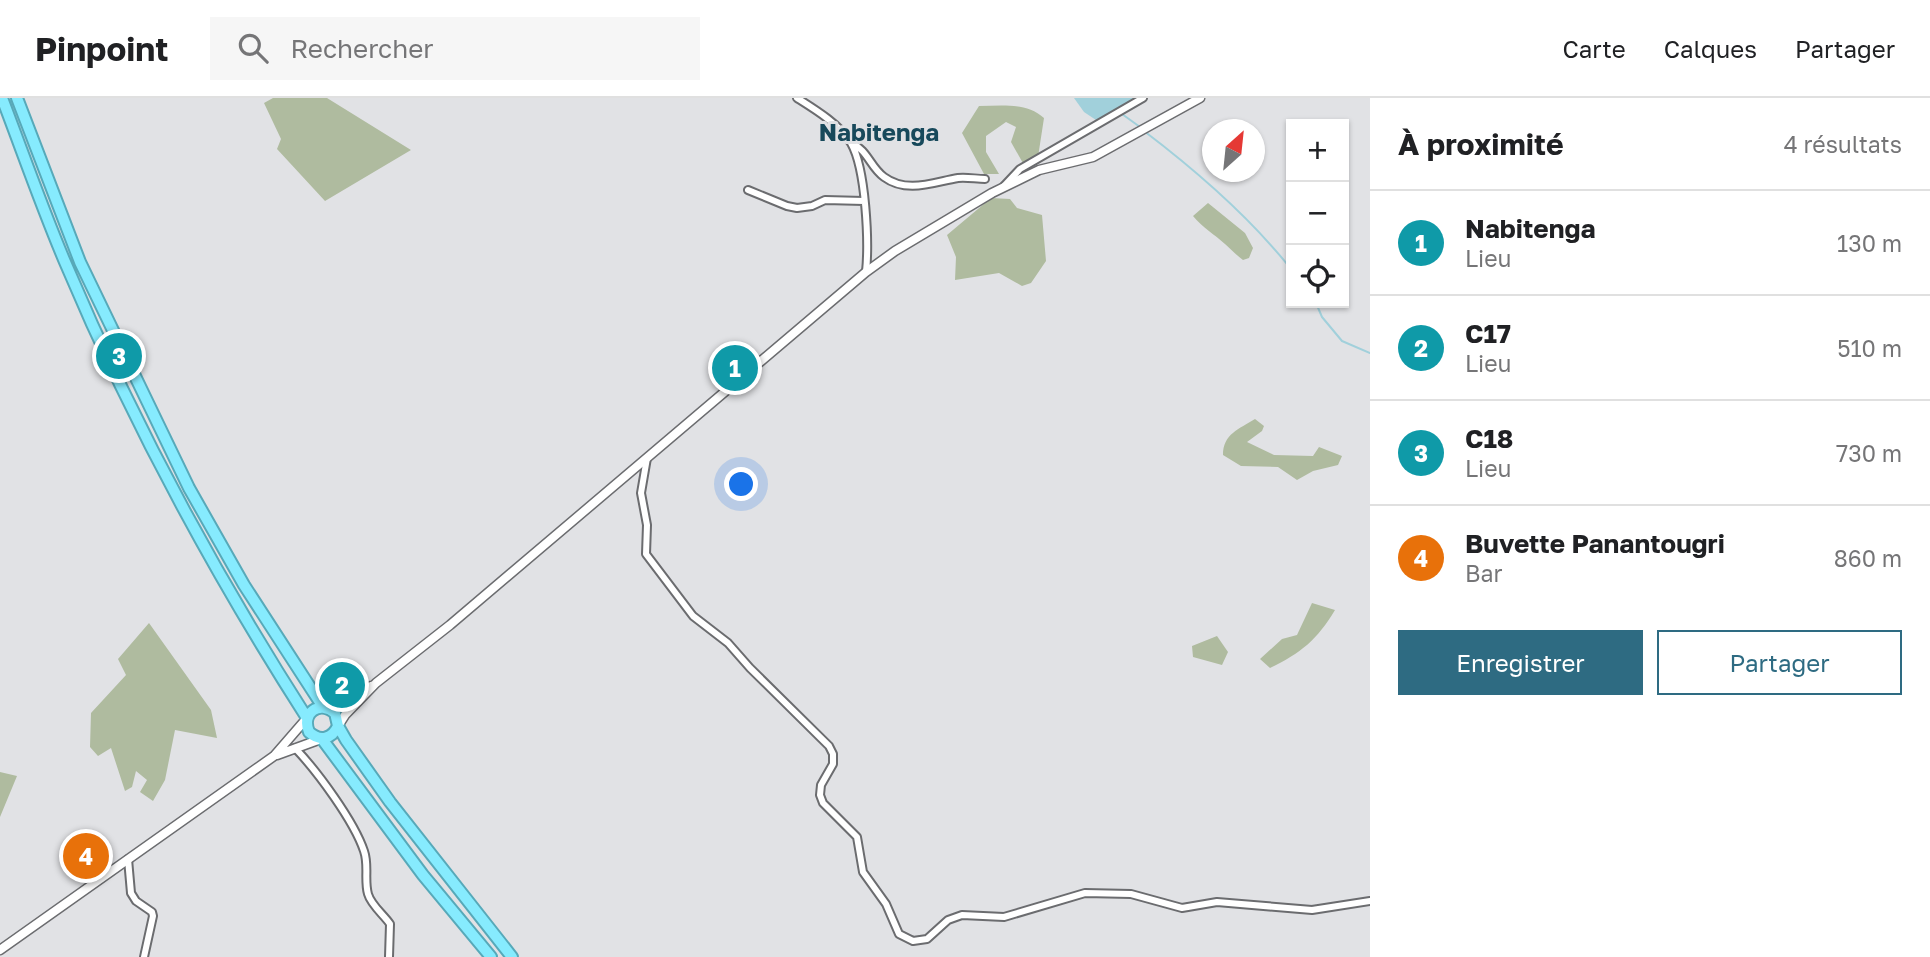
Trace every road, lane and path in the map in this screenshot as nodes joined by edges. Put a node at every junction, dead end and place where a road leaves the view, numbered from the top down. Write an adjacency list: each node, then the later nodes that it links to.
1 (2, 98): 15 (highway)
2 (17, 98): 14 (highway)
3 (797, 98): 6 (street)
4 (1143, 98): 8 (street)
5 (1200, 98): 8 (street)
6 (851, 143): 7 (street); 10 (street)
7 (985, 179)
8 (1001, 189): 11 (street)
9 (748, 190): 10 (street)
10 (864, 201): 11 (street)
11 (866, 272): 12 (street)
12 (647, 458): 13 (street); 21 (street)
13 (376, 683): 14 (street); 16 (street)
14 (323, 707): 15 (highway); 16 (highway)
15 (307, 718): 17 (highway); 19 (street)
16 (338, 726): 17 (highway); 26 (highway)
17 (322, 738): 18 (street); 25 (highway)
18 (295, 748): 19 (street); 24 (street)
19 (274, 756): 20 (street)
20 (128, 859): 22 (street); 23 (street)
21 (1370, 901)
22 (0, 950)
23 (145, 957)
24 (389, 957)
25 (491, 957)
26 (512, 957)

